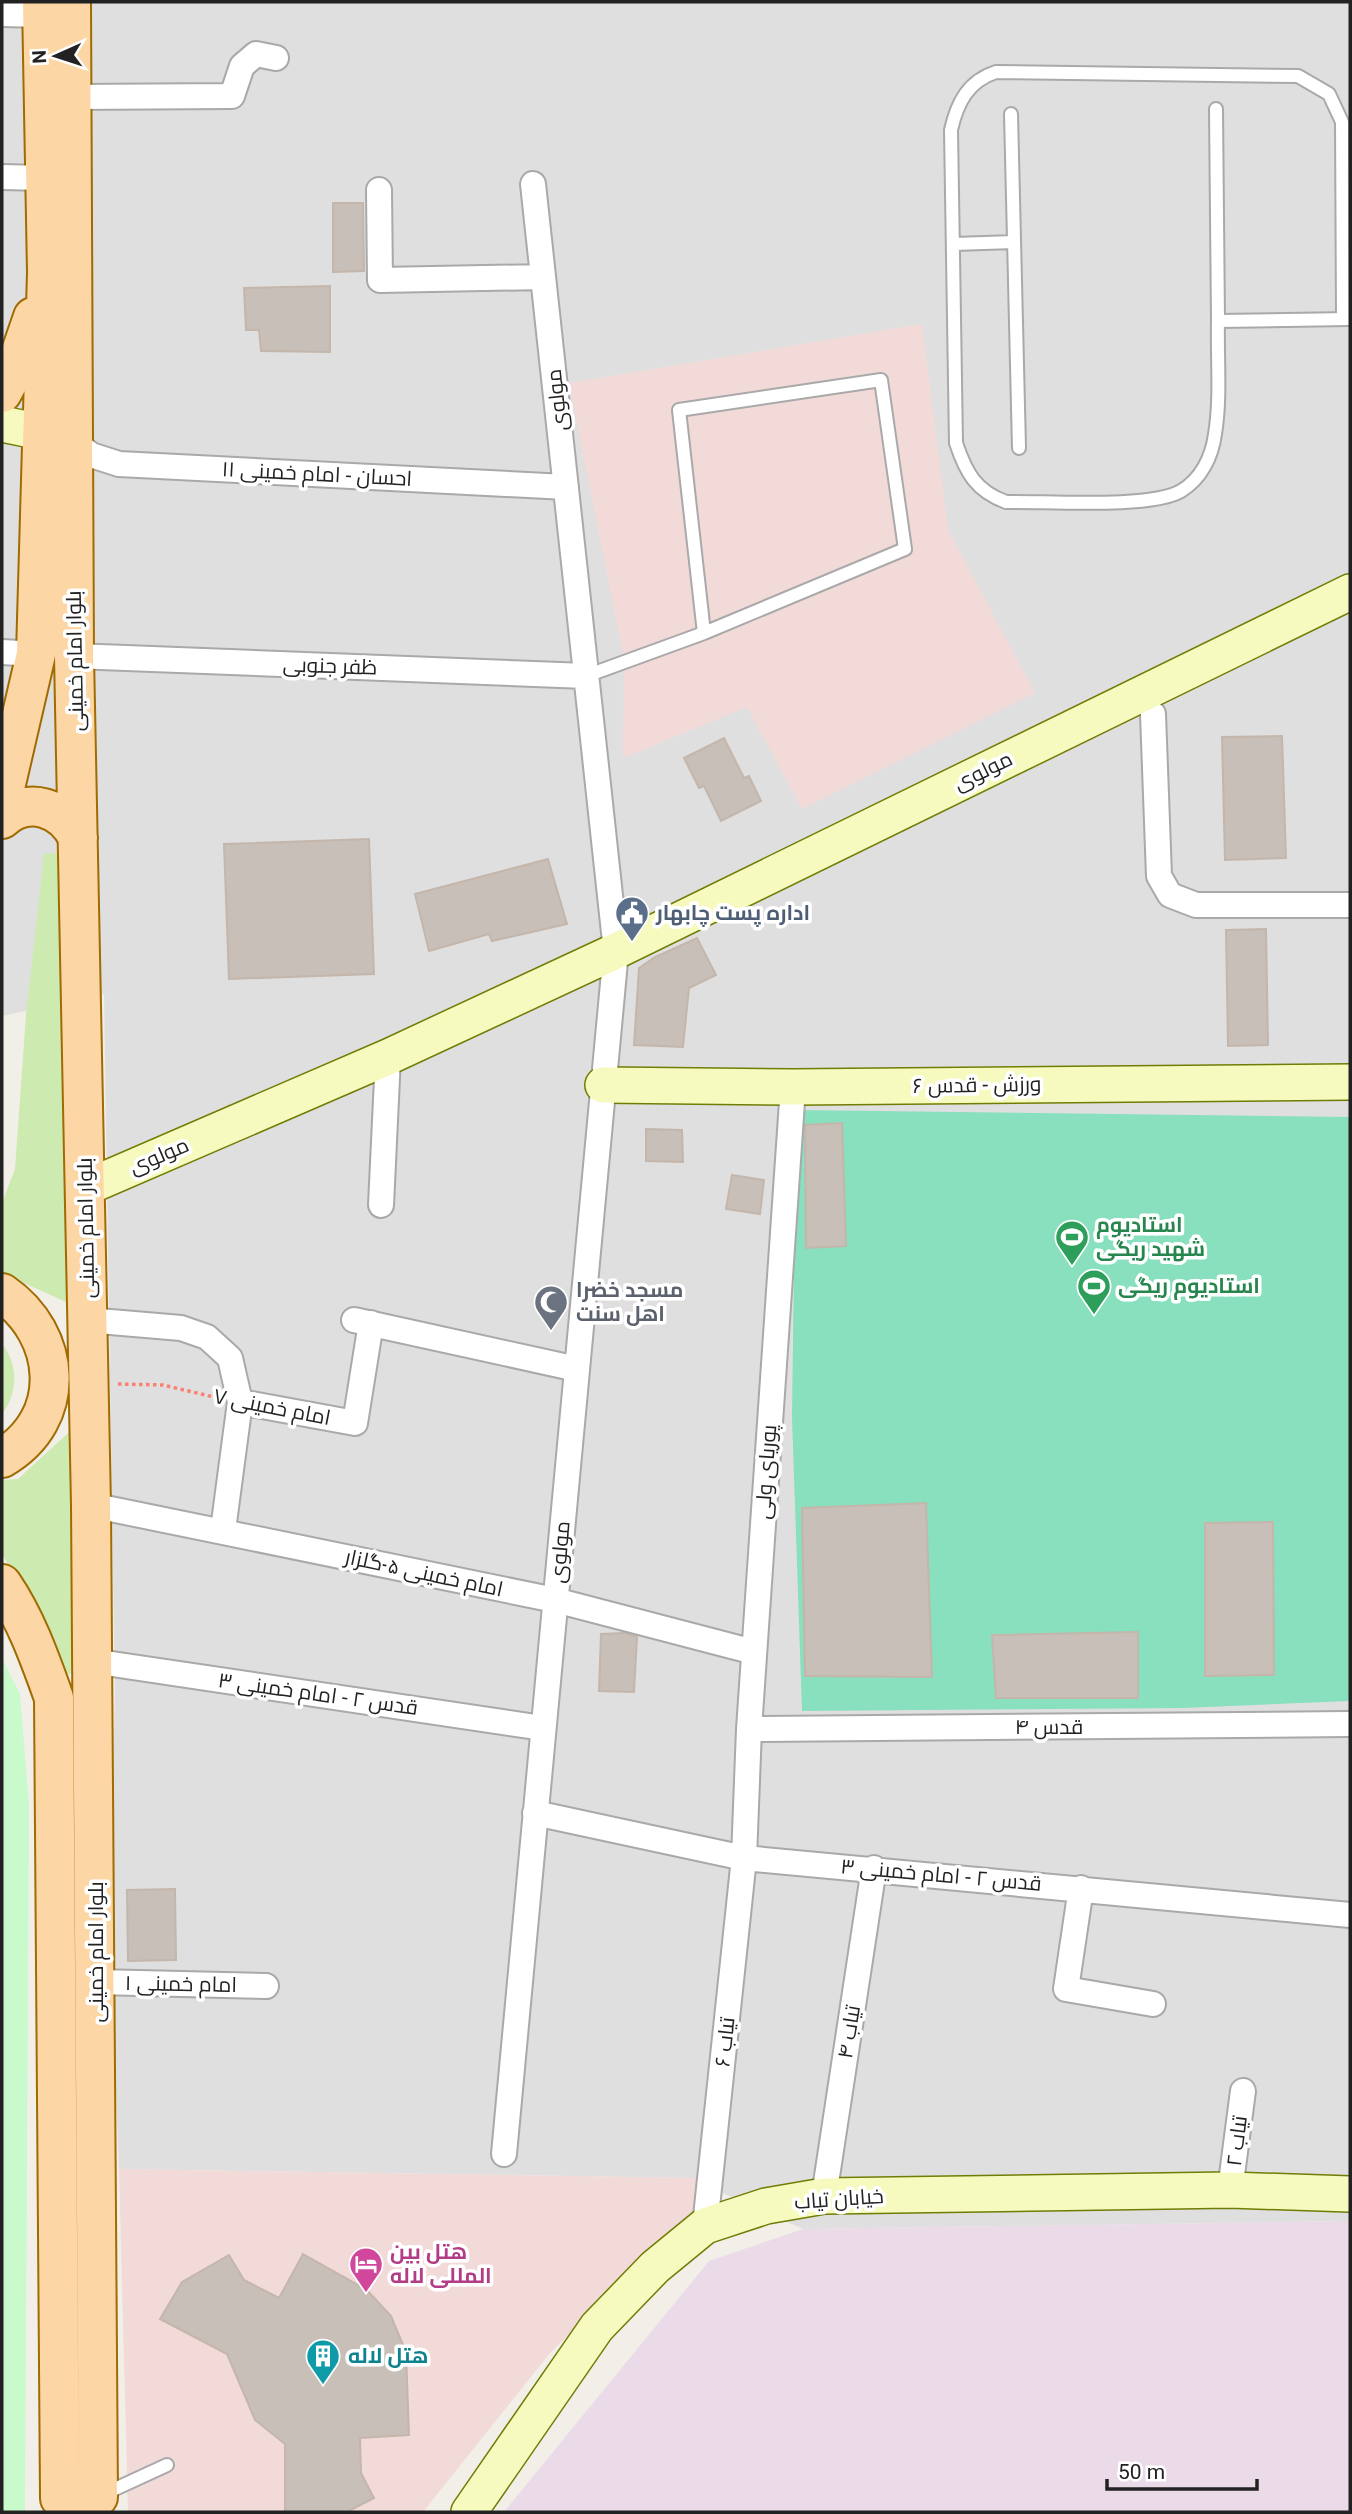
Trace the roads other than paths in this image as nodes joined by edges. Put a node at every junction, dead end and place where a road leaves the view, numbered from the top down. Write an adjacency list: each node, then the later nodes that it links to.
1 (52, 6): 2 (street); 4 (main road, بلوار امام خمینی); 8 (main road, بلوار امام خمینی)
2 (2, 14)
3 (275, 58): 4 (street)
4 (72, 97): 19 (main road, بلوار امام خمینی)
5 (1216, 108): 16 (lane)
6 (1011, 114): 11 (lane)
7 (2, 177): 8 (street)
8 (44, 178): 13 (main road, بلوار امام خمینی)
9 (533, 184): 14 (street, مولوی)
10 (379, 190): 14 (street)
11 (1014, 242): 12 (lane); 20 (lane)
12 (954, 244): 15 (lane); 16 (lane)
13 (47, 272): 17 (main road); 19 (main road, بلوار امام خمینی)
14 (543, 277): 21 (street, مولوی)
15 (1346, 319): 16 (lane)
16 (1218, 321)
17 (2, 393)
18 (2, 425): 19 (street)
19 (58, 437): 21 (street, احسان - امام خمینی ۱۱); 24 (main road, بلوار امام خمینی); 25 (main road, بلوار امام خمینی)
20 (1019, 448)
21 (566, 487): 26 (street, مولوی)
22 (1350, 592): 32 (street, مولوی)
23 (704, 633): 23 (lane); 26 (lane)
24 (19, 653): 25 (main road); 28 (main road, بلوار امام خمینی)
25 (74, 656): 26 (street, ظفر جنوبی); 30 (main road, بلوار امام خمینی)
26 (586, 676): 32 (street, مولوی)
27 (1153, 714): 31 (street)
28 (2, 801)
29 (2, 820): 30 (main road)
30 (78, 838): 37 (main road, بلوار امام خمینی)
31 (1350, 905)
32 (615, 951): 33 (street, مولوی); 35 (street, مولوی)
33 (388, 1057): 37 (street, مولوی); 38 (street)
34 (1350, 1082): 36 (street, ورزش - قدس ۶)
35 (603, 1085): 36 (street, ورزش - قدس ۶); 42 (street, مولوی)
36 (793, 1087): 50 (street, پوریای ولی)
37 (85, 1188): 40 (main road, بلوار امام خمینی)
38 (381, 1205)
39 (2, 1293): 41 (main road)
40 (87, 1320): 41 (main road, بلوار امام خمینی); 43 (main road, بلوار امام خمینی); 44 (street)
41 (50, 1367): 43 (main road); 45 (main road)
42 (576, 1369): 44 (street, امام خمینی ۷); 49 (street, مولوی)
43 (88, 1383): 46 (main road, بلوار امام خمینی)
44 (240, 1402): 47 (street)
45 (2, 1458)
46 (91, 1504): 47 (street, امام خمینی ۵-گلزار); 51 (main road, بلوار امام خمینی)
47 (222, 1531): 49 (street, امام خمینی ۵-گلزار)
48 (2, 1584): 52 (main road, بلوار امام خمینی)
49 (555, 1600): 50 (street, امام خمینی ۵-گلزار); 54 (street, مولوی)
50 (754, 1652): 55 (street, پوریای ولی)
51 (93, 1679): 52 (main road); 54 (street, قدس ۲ - امام خمینی ۳); 61 (main road, بلوار امام خمینی)
52 (54, 1698): 71 (main road, بلوار امام خمینی)
53 (1350, 1724): 55 (street, قدس ۴)
54 (543, 1728): 56 (street, مولوی)
55 (749, 1729): 57 (street, پوریای ولی)
56 (535, 1813): 57 (street, قدس ۲ - امام خمینی ۳); 65 (street, مولوی)
57 (744, 1858): 58 (street, قدس ۲ - امام خمینی ۳); 69 (street, تیاب ۶)
58 (874, 1868): 59 (street, قدس ۲ - امام خمینی ۳); 68 (street, تیاب ۴)
59 (1081, 1888): 60 (street, قدس ۲ - امام خمینی ۳); 63 (street)
60 (1350, 1915)
61 (96, 1982): 62 (street, امام خمینی ۱); 71 (main road, بلوار امام خمینی)
62 (266, 1986)
63 (1153, 2004)
64 (1243, 2091): 66 (street, تیاب ۲)
65 (503, 2154)
66 (1230, 2190): 67 (street, خیابان تیاب); 68 (street, خیابان تیاب)
67 (1350, 2194)
68 (824, 2196): 69 (street, خیابان تیاب)
69 (705, 2226): 72 (street, خیابان تیاب)
70 (167, 2465): 71 (lane)
71 (85, 2507)
72 (470, 2512)

